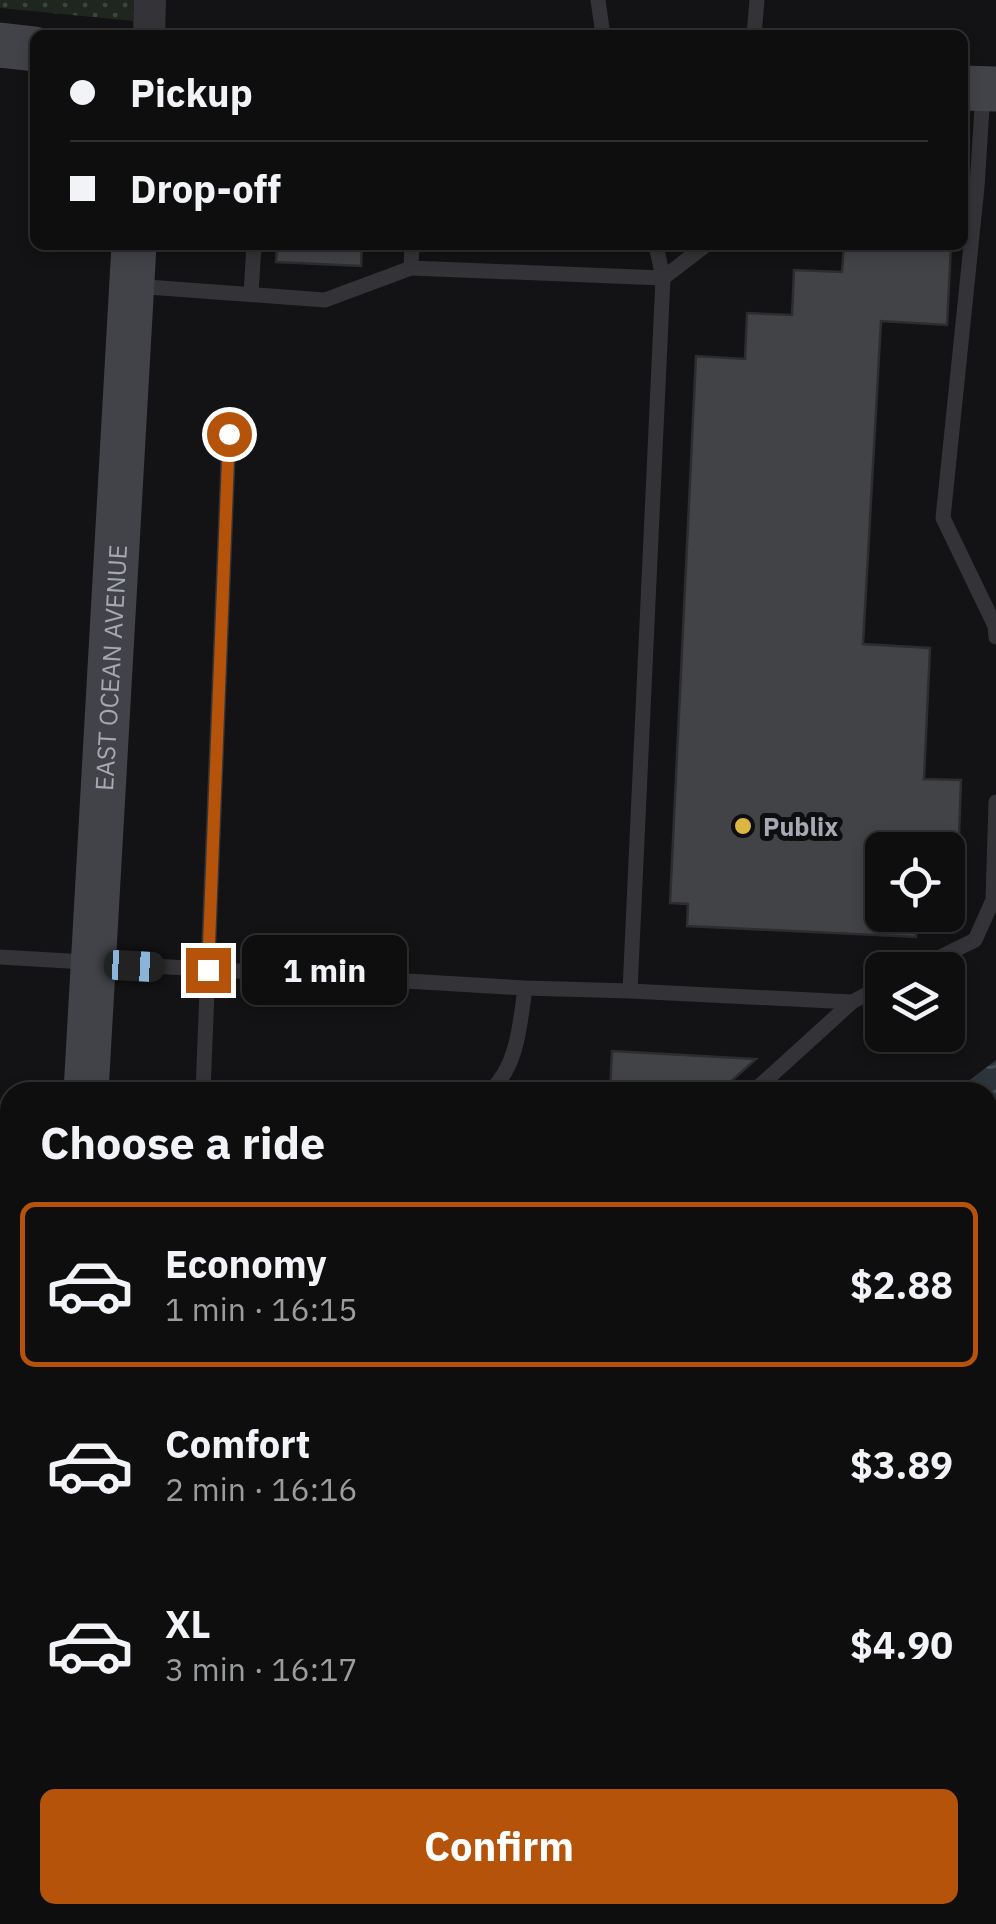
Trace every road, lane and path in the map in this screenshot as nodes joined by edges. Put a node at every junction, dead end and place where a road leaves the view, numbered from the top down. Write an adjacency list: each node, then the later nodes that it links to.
1 (150, 0): 4 (street)
2 (598, 0): 5 (lane)
3 (756, 0): 6 (lane)
4 (149, 30)
5 (602, 30)
6 (754, 30)
7 (0, 45): 8 (main road)
8 (30, 49)
9 (981, 89): 10 (lane)
10 (970, 187)
11 (254, 250): 19 (lane)
12 (412, 250): 17 (lane)
13 (657, 250): 18 (lane)
14 (699, 250): 18 (lane)
15 (965, 250): 21 (lane)
16 (132, 265): 19 (lane); 25 (main road, EAST OCEAN AVENUE)
17 (411, 268): 18 (lane); 19 (lane)
18 (663, 278): 28 (lane)
19 (251, 294)
20 (229, 434): 26 (lane)
21 (996, 637)
22 (996, 802): 23 (lane)
23 (951, 952)
24 (0, 956): 25 (lane)
25 (93, 963): 26 (lane); 31 (main road, EAST OCEAN AVENUE)
26 (208, 970): 27 (lane); 32 (lane)
27 (525, 988): 28 (lane); 33 (lane)
28 (630, 990): 30 (lane)
29 (865, 995): 30 (lane)
30 (852, 1002): 34 (lane)
31 (87, 1082)
32 (203, 1082)
33 (499, 1082)
34 (764, 1082)

